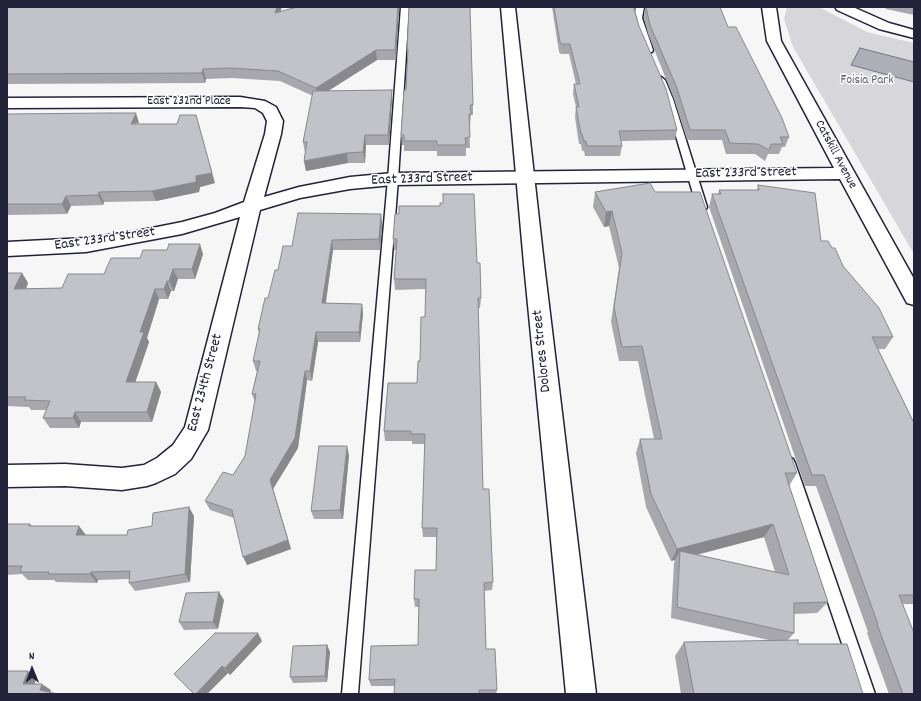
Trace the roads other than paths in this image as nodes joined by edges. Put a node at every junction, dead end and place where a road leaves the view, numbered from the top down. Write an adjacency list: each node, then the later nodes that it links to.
1 (404, 7): 11 (lane)
2 (508, 7): 10 (street, Dolores Street)
3 (640, 7): 9 (lane)
4 (769, 7): 8 (street, Catskill Avenue)
5 (842, 7): 6 (street)
6 (914, 34)
7 (7, 103): 12 (street, East 232nd Place)
8 (845, 173): 9 (street, East 233rd Street); 15 (street, Catskill Avenue)
9 (691, 175): 10 (street, East 233rd Street); 13 (lane)
10 (525, 177): 11 (street, East 233rd Street); 19 (street, Dolores Street)
11 (393, 179): 12 (street, East 233rd Street); 18 (lane)
12 (252, 206): 14 (street, East 233rd Street); 17 (street, East 234th Street)
13 (706, 219)
14 (7, 249)
15 (914, 298)
16 (783, 449): 20 (lane)
17 (7, 476)
18 (350, 694)
19 (581, 694)
20 (867, 694)

